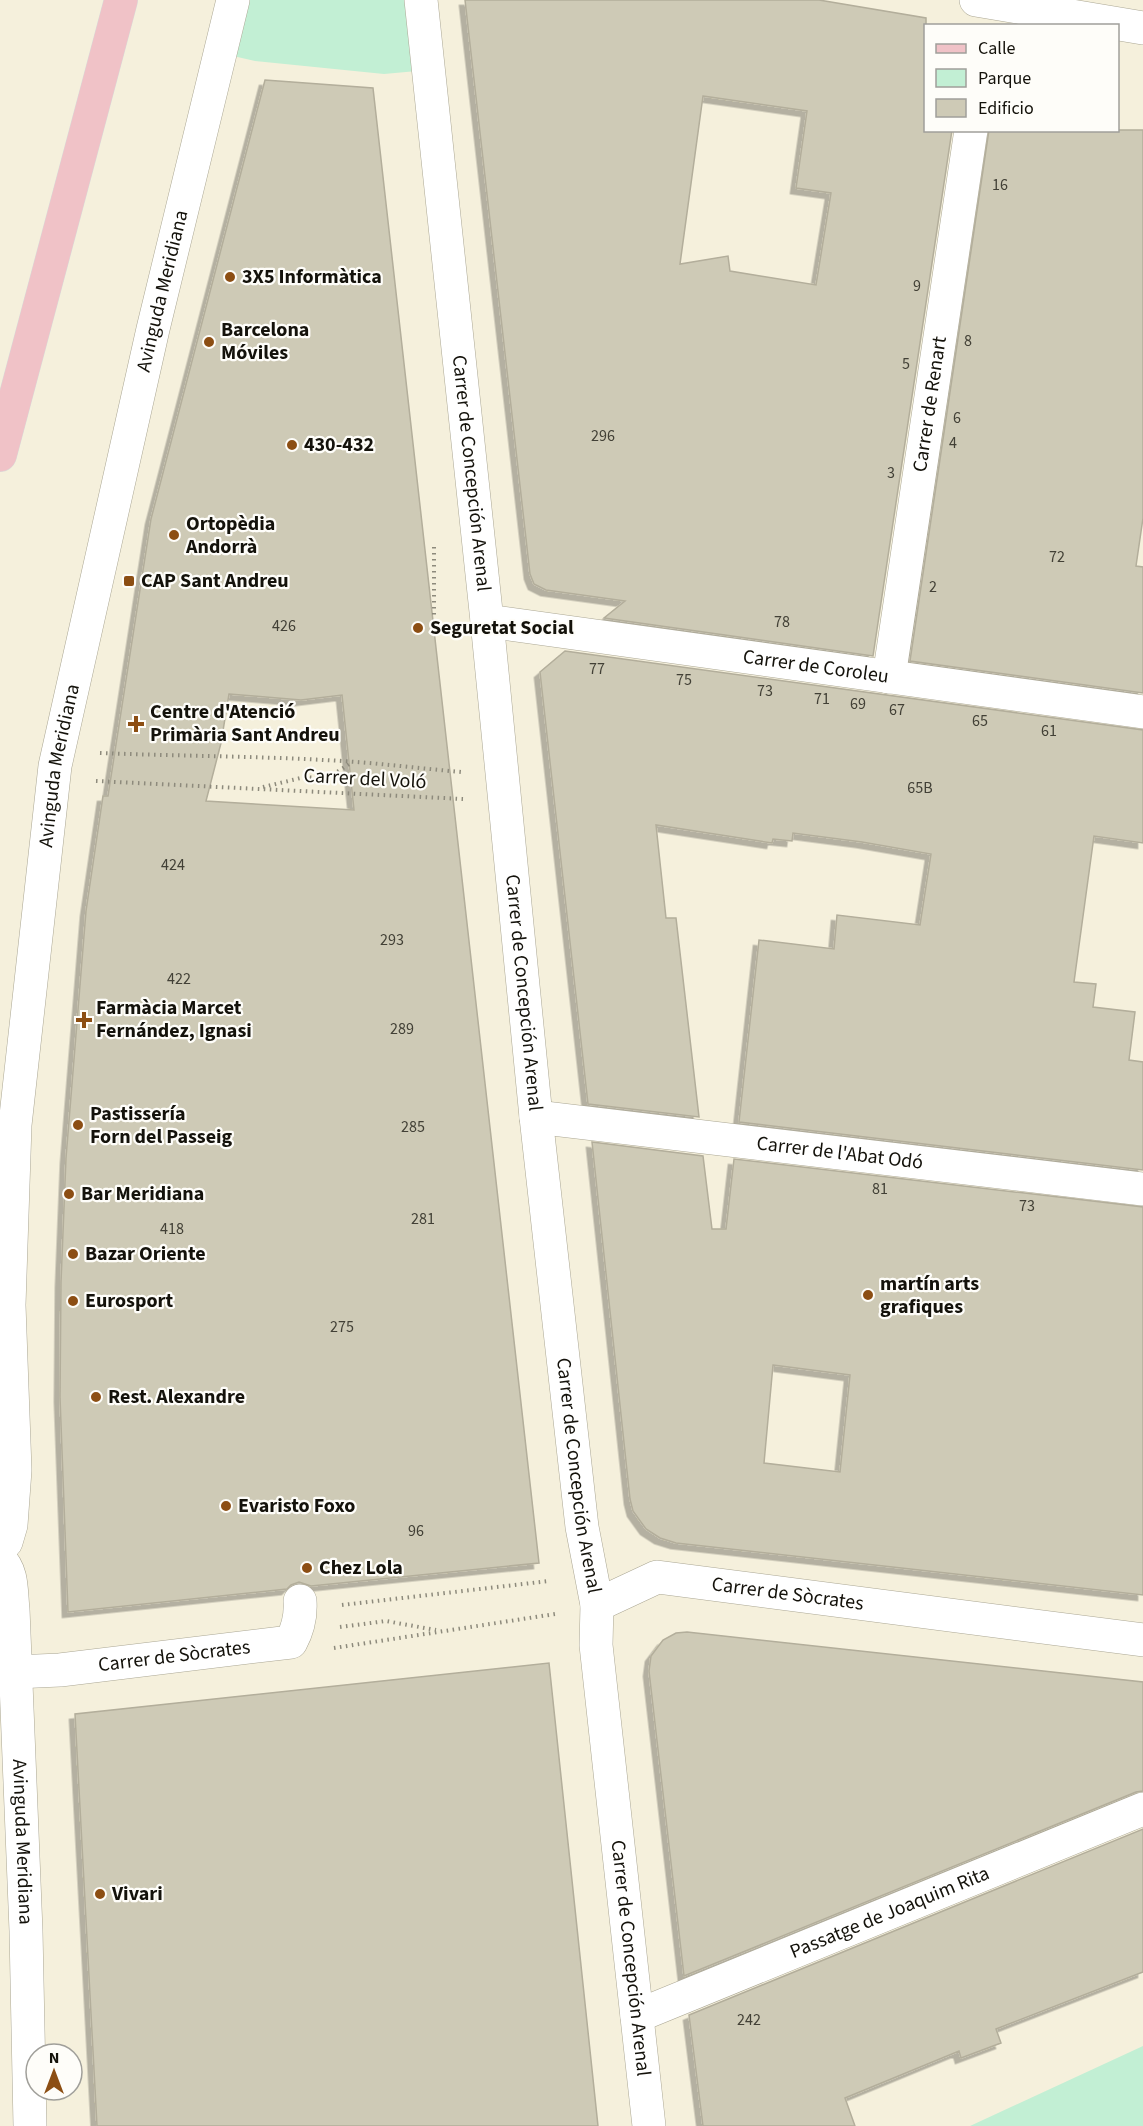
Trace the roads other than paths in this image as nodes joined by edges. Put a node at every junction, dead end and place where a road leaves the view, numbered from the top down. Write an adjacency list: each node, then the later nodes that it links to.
1 (120, 0): 9 (main road)
2 (233, 0): 15 (street, Avinguda Meridiana)
3 (421, 0): 10 (street, Carrer de Concepción Arenal)
4 (986, 7): 5 (street)
5 (1113, 24)
6 (1119, 25): 7 (street)
7 (1143, 28)
8 (971, 132): 11 (street, Carrer de Renart)
9 (0, 455)
10 (487, 621): 11 (street, Carrer de Coroleu); 13 (street, Carrer de Concepción Arenal)
11 (889, 677): 12 (street, Carrer de Coroleu)
12 (1143, 712)
13 (536, 1117): 14 (street, Carrer de l'Abat Odó); 18 (street, Carrer de Concepción Arenal)
14 (1143, 1189)
15 (0, 1547)
16 (0, 1560): 20 (street, Avinguda Meridiana)
17 (300, 1601): 20 (street, Carrer de Sòcrates)
18 (597, 1605): 19 (street, Carrer de Sòcrates); 22 (street, Carrer de Concepción Arenal)
19 (1143, 1640)
20 (15, 1672): 23 (street, Avinguda Meridiana)
21 (1143, 1809): 22 (street, Passatge de Joaquim Rita)
22 (636, 2016): 24 (street, Carrer de Concepción Arenal)
23 (30, 2126)
24 (649, 2126)

